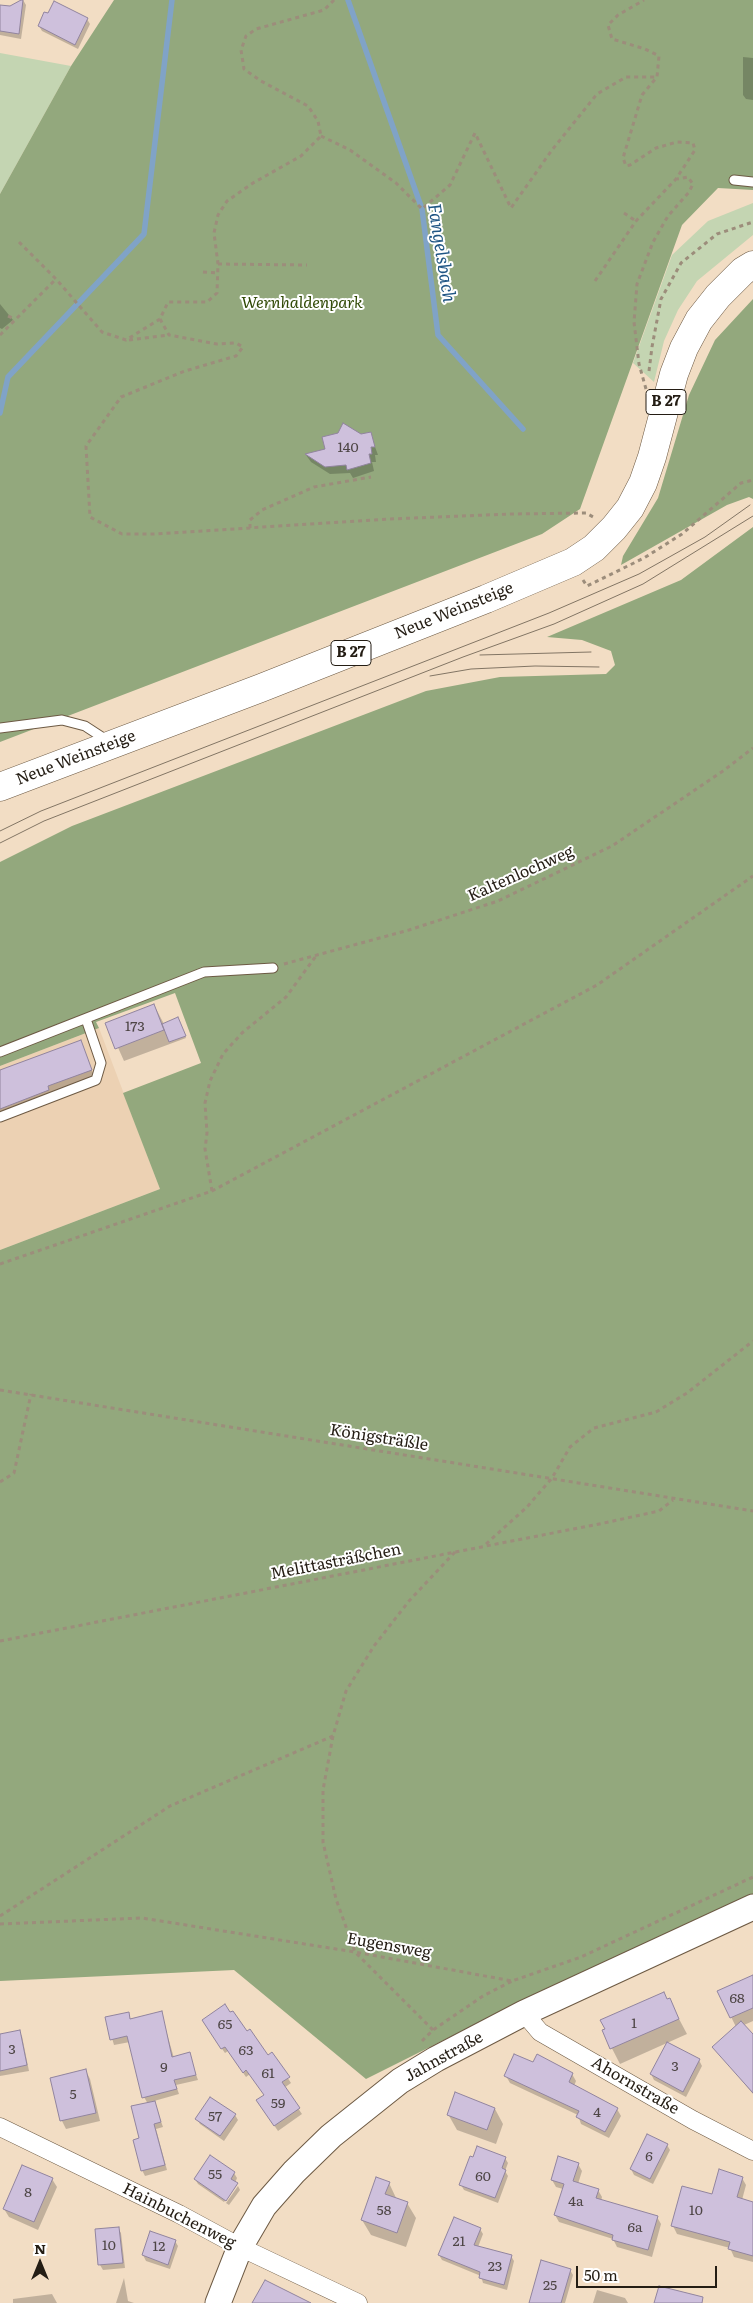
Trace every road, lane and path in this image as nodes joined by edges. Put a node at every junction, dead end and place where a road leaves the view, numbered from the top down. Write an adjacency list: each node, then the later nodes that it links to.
1 (334, 0): 4 (path)
2 (644, 0): 3 (path)
3 (657, 77): 4 (path); 5 (path)
4 (321, 136): 12 (path)
5 (676, 179): 9 (path); 26 (path)
6 (734, 180): 7 (lane)
7 (753, 182)
8 (624, 213): 9 (path)
9 (636, 221): 18 (path)
10 (753, 222): 25 (path)
11 (19, 242): 17 (path)
12 (218, 264): 13 (path); 16 (path)
13 (307, 265)
14 (753, 265): 30 (main road, Neue Weinsteige / B 27)
15 (204, 272): 16 (path)
16 (218, 273): 21 (path)
17 (56, 279): 20 (path); 24 (path)
18 (595, 281)
19 (8, 316): 20 (path)
20 (15, 319): 22 (path)
21 (160, 319): 23 (path); 24 (path)
22 (0, 335)
23 (169, 335): 24 (path); 29 (path)
24 (126, 340)
25 (649, 374)
26 (648, 382)
27 (371, 477): 29 (path)
28 (753, 480): 31 (path)
29 (250, 528): 30 (path)
30 (614, 528): 31 (main road, Neue Weinsteige / B 27)
31 (573, 562): 33 (main road, Neue Weinsteige / B 27)
32 (0, 728): 33 (lane)
33 (112, 744): 35 (main road, Neue Weinsteige / B 27)
34 (753, 748): 37 (path, Kaltenlochweg)
35 (0, 787)
36 (753, 876): 42 (path)
37 (316, 955): 38 (path, Kaltenlochweg); 42 (path)
38 (273, 968): 39 (lane)
39 (86, 1019): 40 (lane); 41 (lane)
40 (0, 1052)
41 (0, 1117)
42 (212, 1190): 43 (path)
43 (0, 1264)
44 (753, 1341): 47 (path)
45 (0, 1390): 46 (path, Königsträßle)
46 (31, 1394): 47 (path, Königsträßle); 48 (path)
47 (552, 1478): 49 (path, Königsträßle); 53 (path)
48 (0, 1482)
49 (673, 1500): 51 (path, Königsträßle); 53 (path, Melittasträßchen)
50 (753, 1506): 51 (path)
51 (748, 1510): 52 (path, Königsträßle)
52 (753, 1511)
53 (485, 1545): 54 (path, Melittasträßchen)
54 (455, 1552): 55 (path, Melittasträßchen); 56 (path)
55 (0, 1641)
56 (333, 1736): 59 (path); 61 (path)
57 (753, 1877): 61 (path, Eugensweg)
58 (753, 1907): 62 (main road, Jahnstraße)
59 (0, 1916)
60 (0, 1924): 61 (path, Eugensweg)
61 (355, 1952): 63 (path)
62 (524, 2013): 65 (street, Ahornstraße); 66 (main road, Jahnstraße)
63 (433, 2030)
64 (0, 2127): 66 (street, Hainbuchenweg)
65 (753, 2151)
66 (240, 2247): 67 (main road, Jahnstraße); 68 (street, Hainbuchenweg)
67 (218, 2303)
68 (358, 2303)

